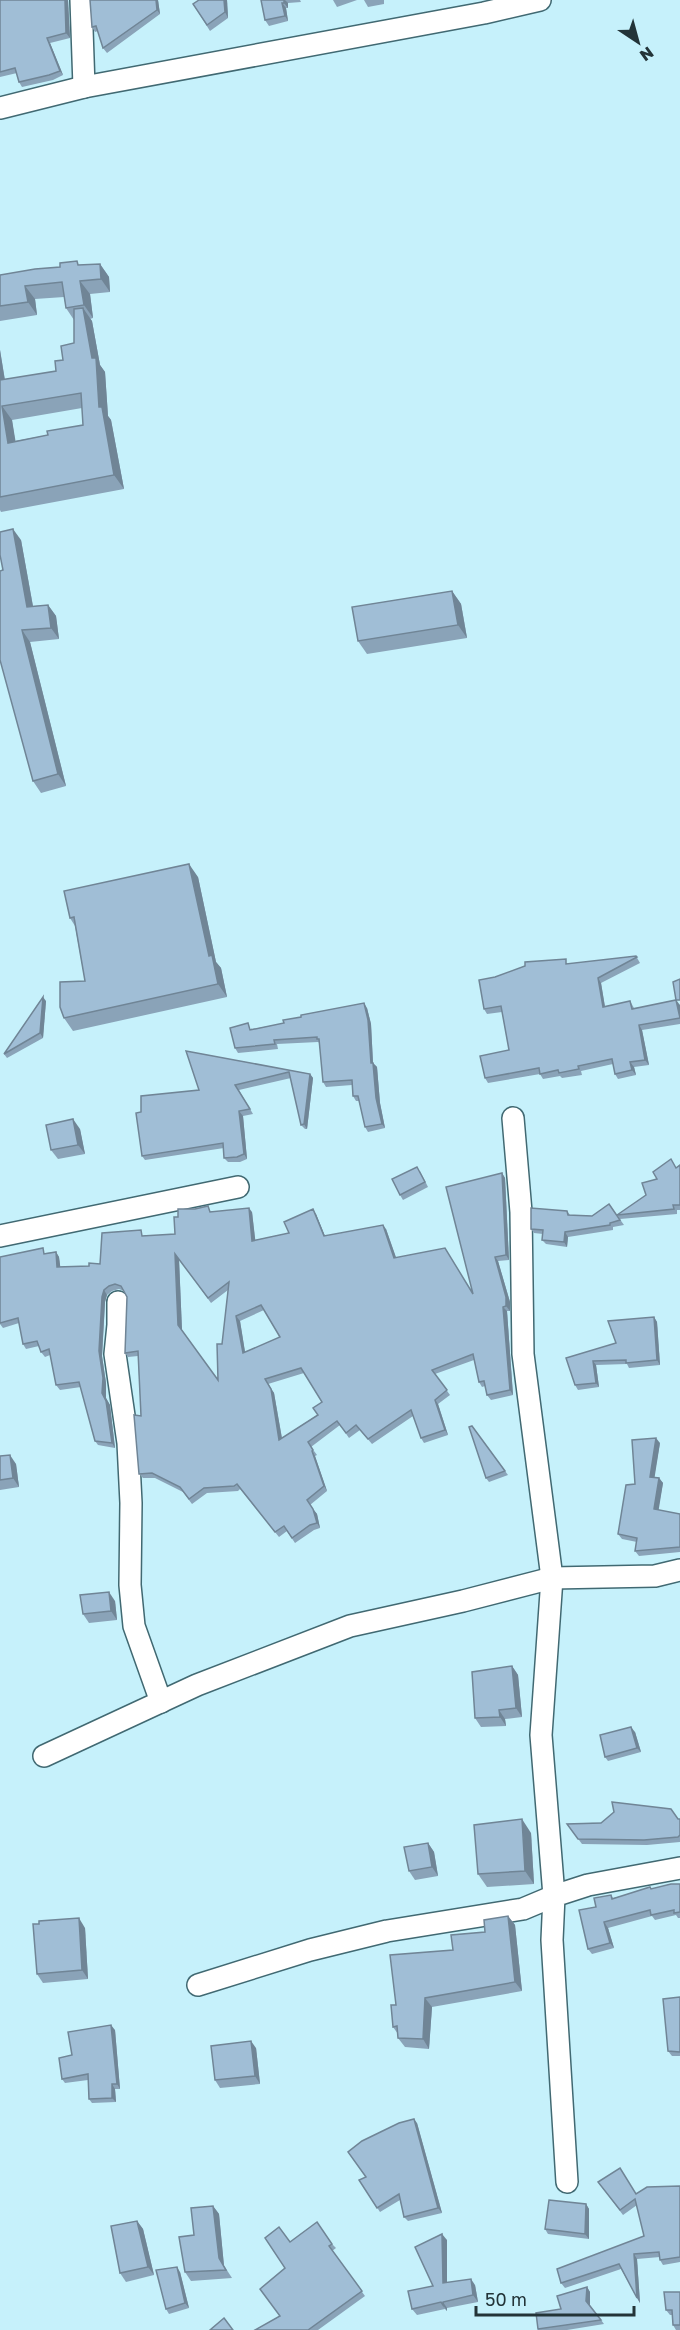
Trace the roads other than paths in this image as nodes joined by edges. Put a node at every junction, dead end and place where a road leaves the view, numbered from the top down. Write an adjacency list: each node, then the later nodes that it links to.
1 (81, 0): 4 (street)
2 (540, 0): 3 (street)
3 (484, 6): 4 (street)
4 (84, 87): 5 (street)
5 (0, 108)
6 (513, 1118): 11 (street)
7 (238, 1187): 8 (street)
8 (0, 1236)
9 (118, 1302): 12 (street)
10 (680, 1570): 11 (street)
11 (552, 1578): 12 (street); 15 (street)
12 (160, 1702): 13 (street)
13 (44, 1756)
14 (680, 1868): 15 (street)
15 (554, 1896): 16 (street); 17 (street)
16 (198, 1985)
17 (567, 2182)

